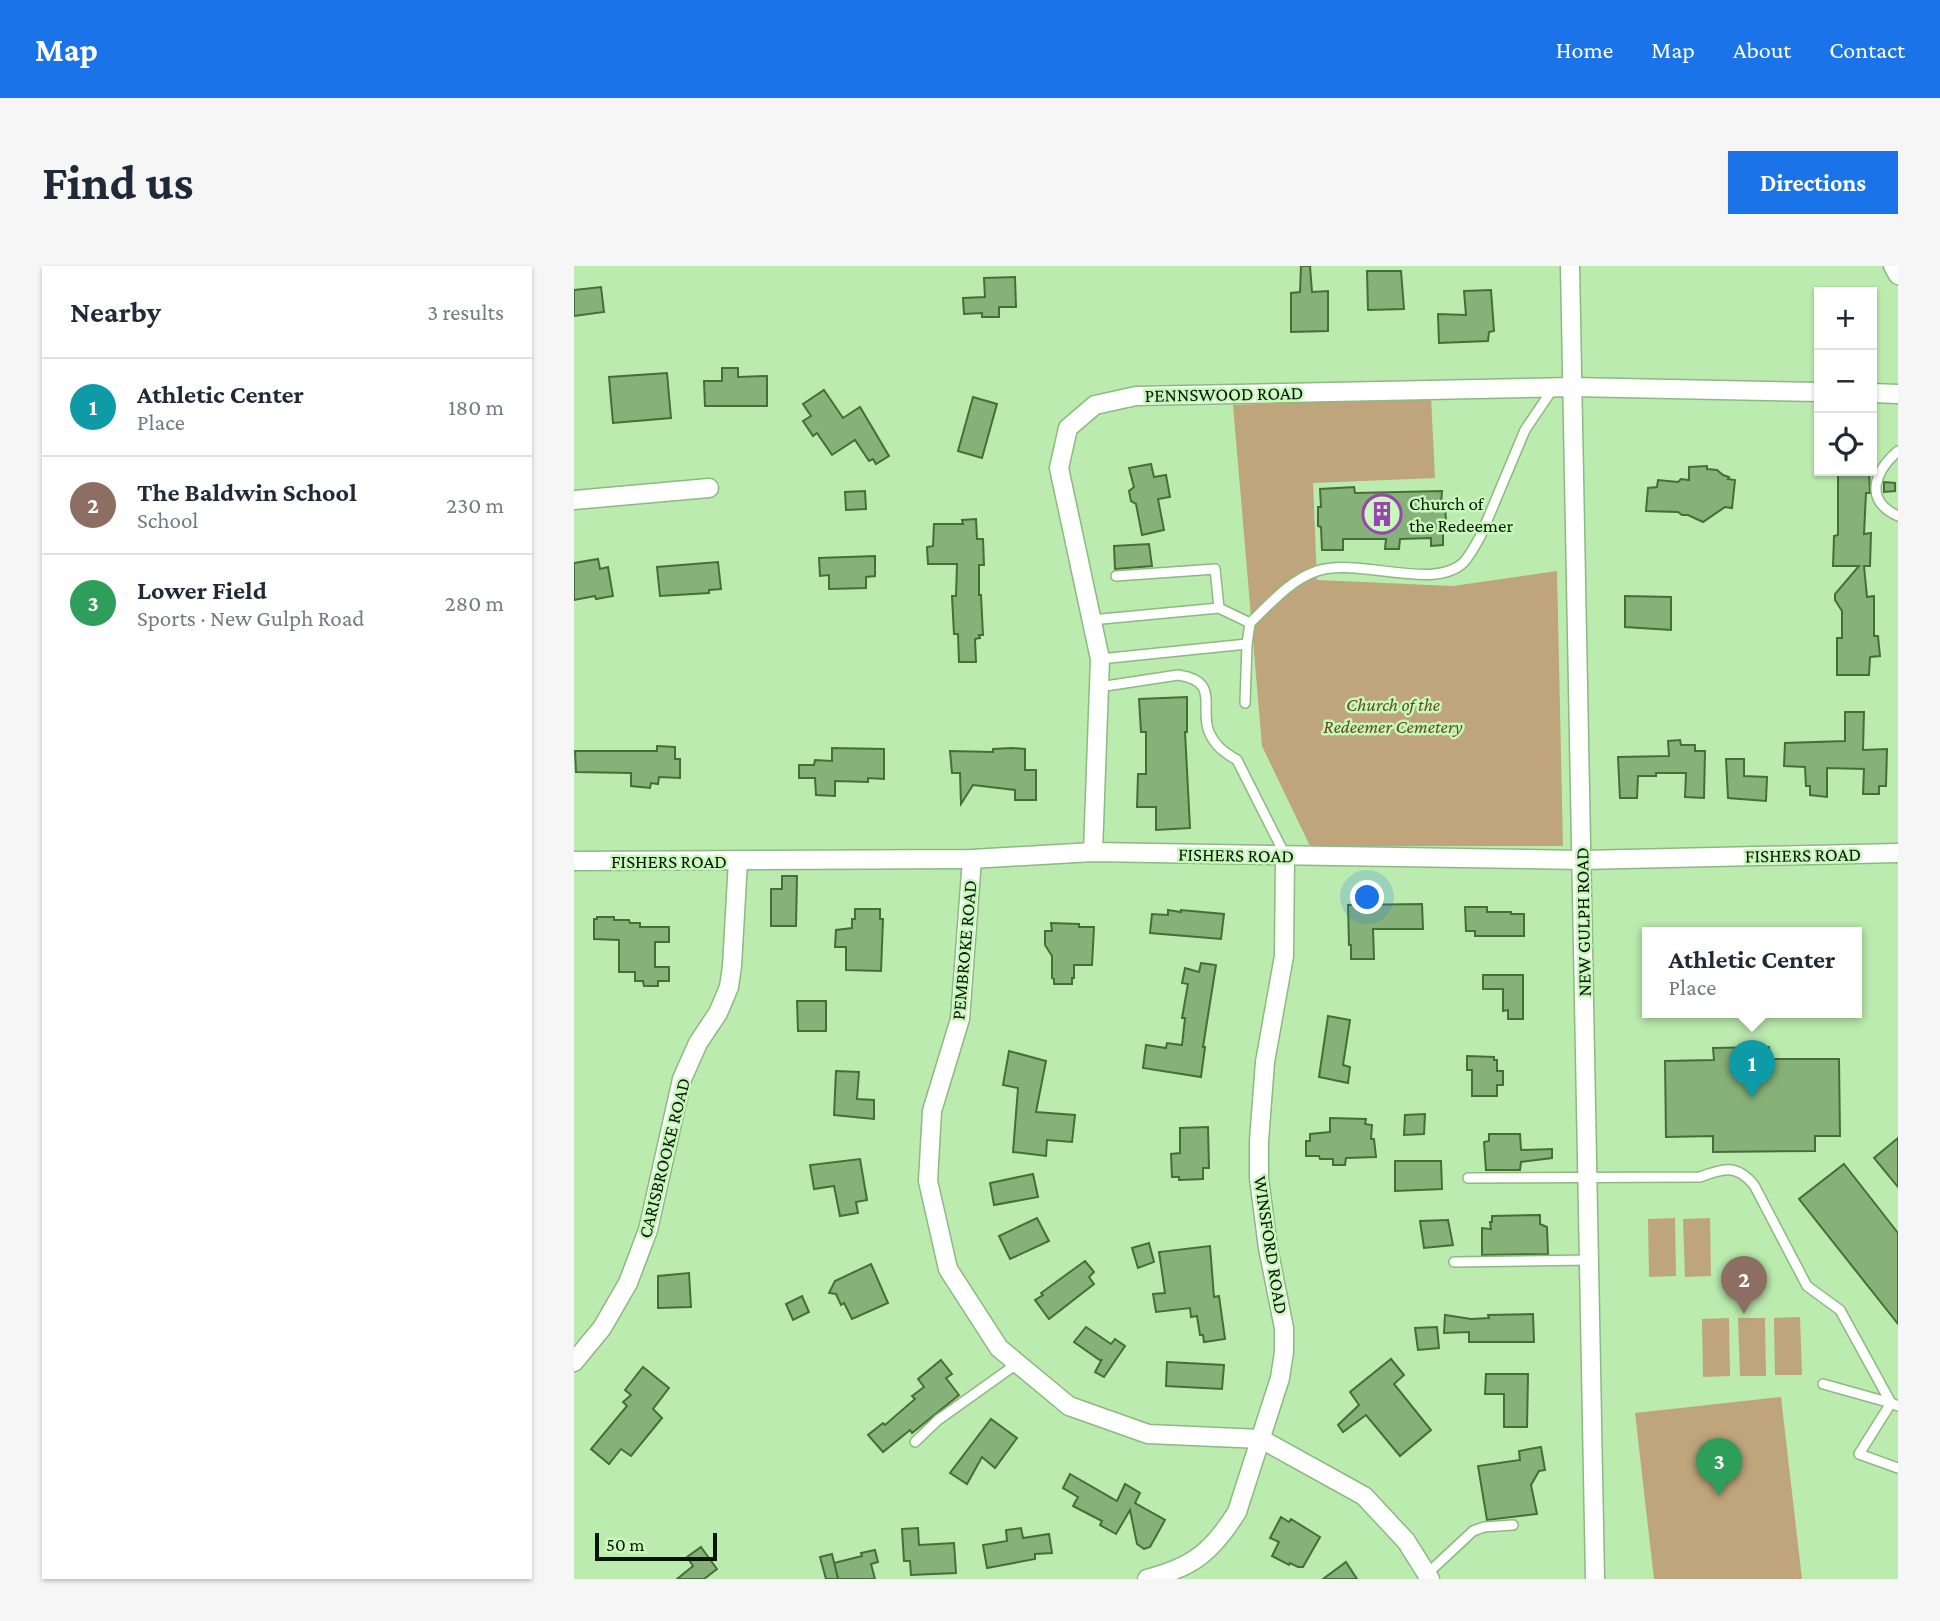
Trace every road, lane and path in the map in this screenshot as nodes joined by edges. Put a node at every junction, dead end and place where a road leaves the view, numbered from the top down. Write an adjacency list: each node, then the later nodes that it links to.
1 (1570, 266): 4 (street, NEW GULPH ROAD)
2 (1893, 266): 3 (street)
3 (1898, 275)
4 (1563, 387): 5 (street, PENNSWOOD ROAD); 14 (street, PENNSWOOD ROAD); 15 (lane); 24 (street, NEW GULPH ROAD)
5 (1814, 392)
6 (1877, 393): 7 (street)
7 (1898, 394)
8 (1898, 451): 11 (lane)
9 (709, 488): 10 (street)
10 (574, 500)
11 (1898, 516)
12 (1116, 576): 13 (lane)
13 (1219, 608): 14 (lane); 15 (lane)
14 (1091, 620): 17 (street, PENNSWOOD ROAD)
15 (1250, 623): 16 (lane)
16 (1247, 644): 17 (lane); 19 (lane)
17 (1100, 659): 18 (street, PENNSWOOD ROAD)
18 (1099, 687): 20 (street, PENNSWOOD ROAD); 22 (lane)
19 (1245, 703)
20 (1093, 852): 22 (street, FISHERS ROAD); 23 (street, FISHERS ROAD)
21 (1898, 853): 24 (street, FISHERS ROAD)
22 (1285, 856): 24 (street, FISHERS ROAD); 35 (street, WINSFORD ROAD)
23 (972, 859): 26 (street, FISHERS ROAD); 32 (street, PEMBROKE ROAD)
24 (1582, 860): 28 (street, NEW GULPH ROAD)
25 (574, 861): 26 (street, FISHERS ROAD)
26 (738, 861): 31 (street, CARISBROOKE ROAD)
27 (1468, 1178): 28 (lane)
28 (1588, 1178): 29 (street, NEW GULPH ROAD); 34 (lane)
29 (1590, 1261): 30 (lane); 41 (street, NEW GULPH ROAD)
30 (1454, 1262)
31 (574, 1362)
32 (1018, 1363): 35 (street, PEMBROKE ROAD); 36 (lane)
33 (1823, 1384): 34 (lane)
34 (1895, 1404): 37 (lane)
35 (1261, 1439): 39 (street, PEMBROKE ROAD); 40 (street, WINSFORD ROAD)
36 (915, 1442)
37 (1898, 1468)
38 (1513, 1525): 39 (lane)
39 (1428, 1576)
40 (1147, 1579)
41 (1595, 1579)

